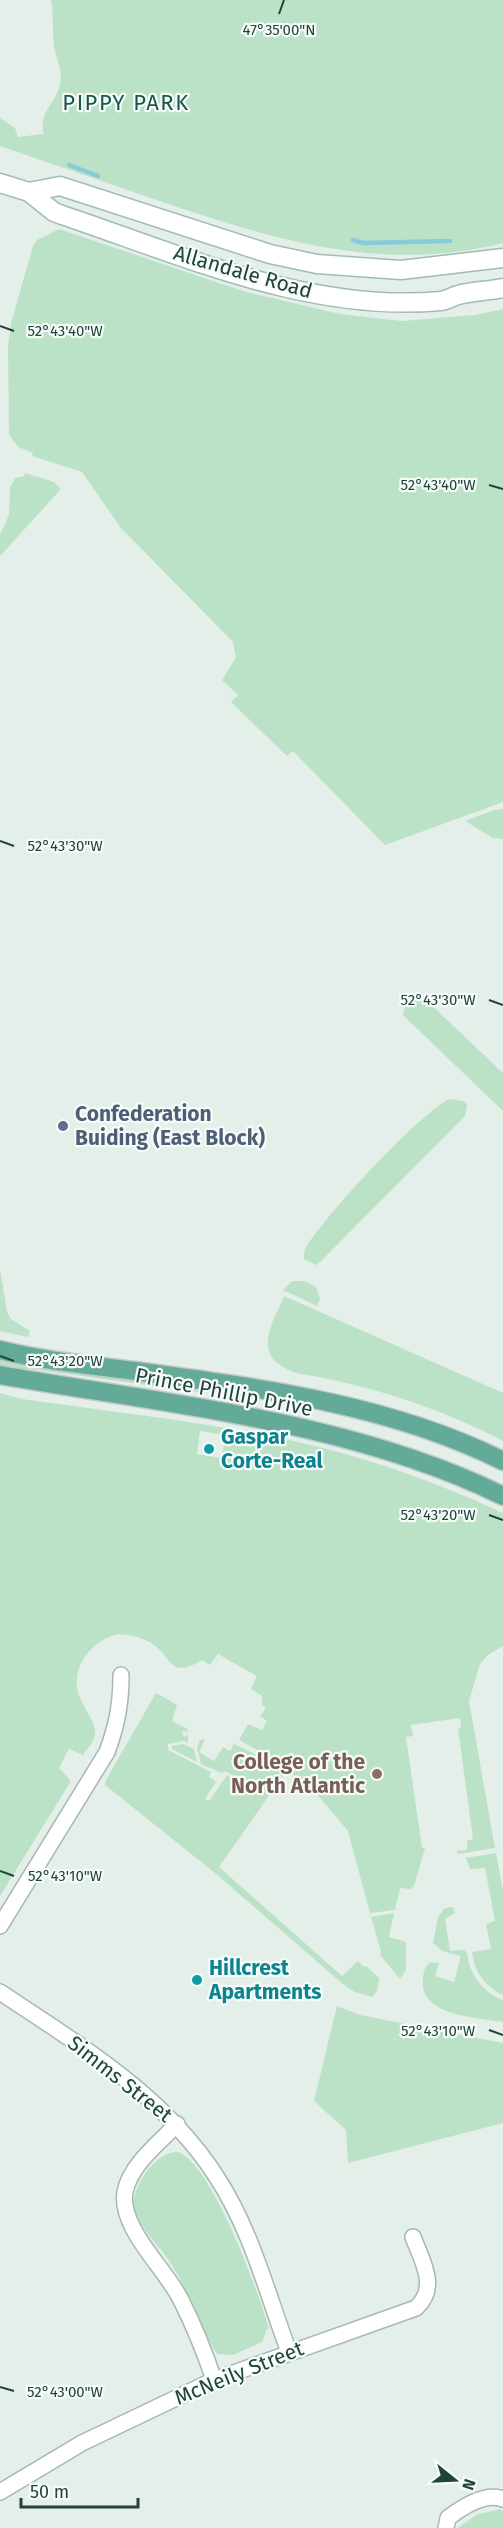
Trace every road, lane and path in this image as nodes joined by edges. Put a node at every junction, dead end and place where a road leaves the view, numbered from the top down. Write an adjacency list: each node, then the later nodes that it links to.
1 (0, 183): 2 (main road, Allandale Road)
2 (29, 192): 3 (main road, Allandale Road); 5 (main road, Allandale Road)
3 (503, 258)
4 (503, 288): 5 (main road, Allandale Road)
5 (445, 300): 6 (main road)
6 (503, 300)
7 (0, 1350): 9 (main road, Prince Phillip Drive)
8 (0, 1375): 10 (main road, Prince Phillip Drive)
9 (503, 1461)
10 (503, 1496)
11 (120, 1675): 12 (street)
12 (0, 1926)
13 (0, 1992): 14 (street, Simms Street)
14 (177, 2124): 16 (street, Simms Street); 17 (street)
15 (414, 2237): 16 (street, McNeily Street)
16 (289, 2352): 17 (street, McNeily Street)
17 (214, 2380): 18 (street, McNeily Street)
18 (0, 2492)
19 (503, 2499): 20 (street)
20 (446, 2528)

